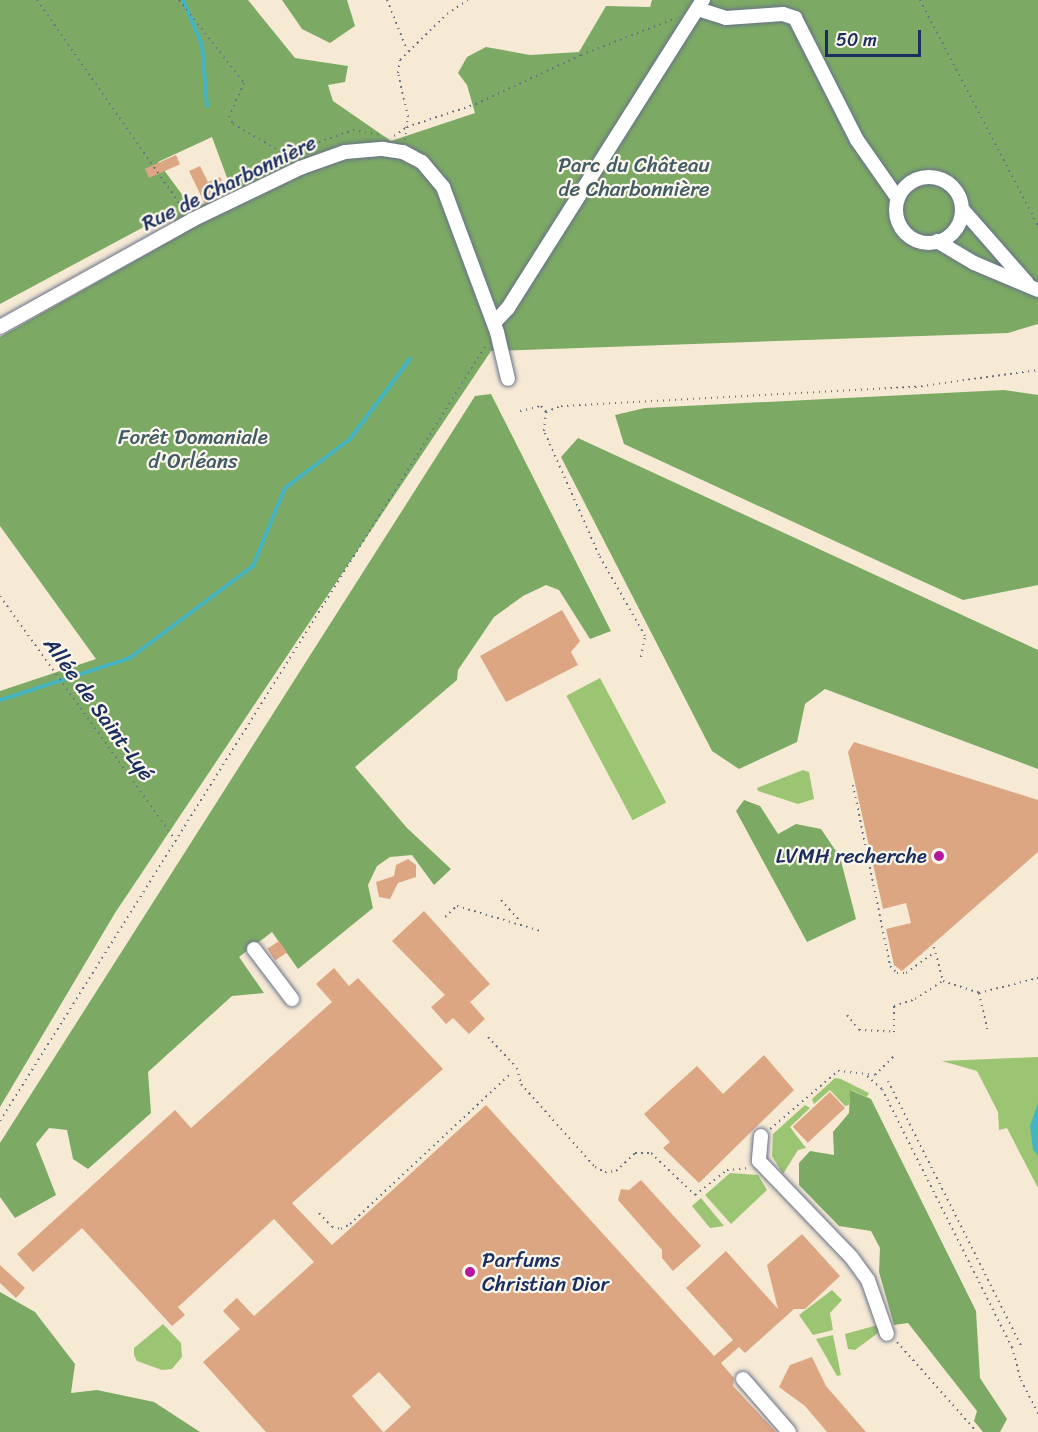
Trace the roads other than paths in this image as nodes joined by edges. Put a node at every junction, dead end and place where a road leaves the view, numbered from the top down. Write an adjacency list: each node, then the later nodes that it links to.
1 (701, 4): 2 (street); 7 (street)
2 (896, 196): 3 (street); 4 (street)
3 (963, 210): 4 (street); 5 (street)
4 (937, 241): 5 (street)
5 (1033, 287)
6 (0, 327): 7 (street, Rue de Charbonnière)
7 (495, 327): 8 (street)
8 (508, 379)
9 (254, 949): 10 (street)
10 (292, 999)
11 (765, 1134): 12 (street)
12 (890, 1335)
13 (743, 1379): 14 (street)
14 (789, 1432)

